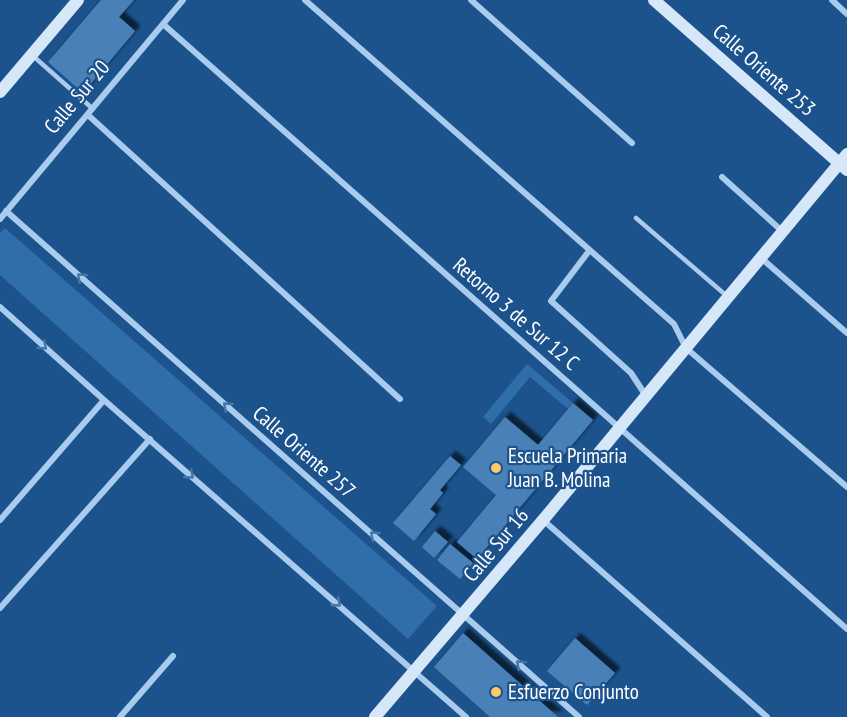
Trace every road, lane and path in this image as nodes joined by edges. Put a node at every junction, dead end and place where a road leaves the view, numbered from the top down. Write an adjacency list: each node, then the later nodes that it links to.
1 (78, 0): 9 (street)
2 (183, 0): 8 (street, Calle Sur 20)
3 (305, 0): 20 (street)
4 (471, 0): 13 (street)
5 (654, 0): 14 (street, Calle Oriente 253)
6 (832, 0): 7 (street)
7 (847, 14)
8 (163, 24): 11 (street, Calle Sur 20); 29 (street, Retorno 3 de Sur 12 C)
9 (31, 54): 10 (street); 11 (lane)
10 (0, 92)
11 (93, 109): 12 (street, Calle Sur 20)
12 (88, 115): 16 (street, Calle Sur 20); 27 (street)
13 (632, 143)
14 (845, 162): 19 (street, Calle Sur 16)
15 (722, 177): 19 (street)
16 (6, 211): 18 (street, Calle Sur 20); 35 (street, Calle Oriente 257, one-way to 16)
17 (636, 218): 22 (lane)
18 (0, 219)
19 (782, 231): 21 (street, Calle Sur 16)
20 (590, 251): 25 (street); 26 (street)
21 (760, 257): 22 (street, Calle Sur 16); 24 (street)
22 (728, 297): 25 (street, Calle Sur 16)
23 (0, 307): 28 (street, one-way to 28)
24 (847, 333)
25 (686, 348): 26 (street, Calle Sur 16); 31 (street)
26 (646, 396): 29 (street, Calle Sur 16)
27 (400, 399)
28 (104, 400): 30 (street); 32 (street)
29 (620, 427): 33 (street, Calle Sur 16); 36 (street, Retorno 3 de Sur 12 C)
30 (150, 440): 34 (street); 38 (street, one-way to 38)
31 (847, 487)
32 (0, 520)
33 (543, 520): 35 (street, Calle Sur 16); 43 (street)
34 (0, 608)
35 (463, 614): 38 (street, Calle Sur 16); 42 (street, Calle Oriente 257, one-way to 35)
36 (847, 628)
37 (173, 656): 39 (street)
38 (415, 671): 40 (street, Calle Sur 16); 41 (street)
39 (120, 717)
40 (375, 717)
41 (466, 717)
42 (579, 717)
43 (767, 717)

